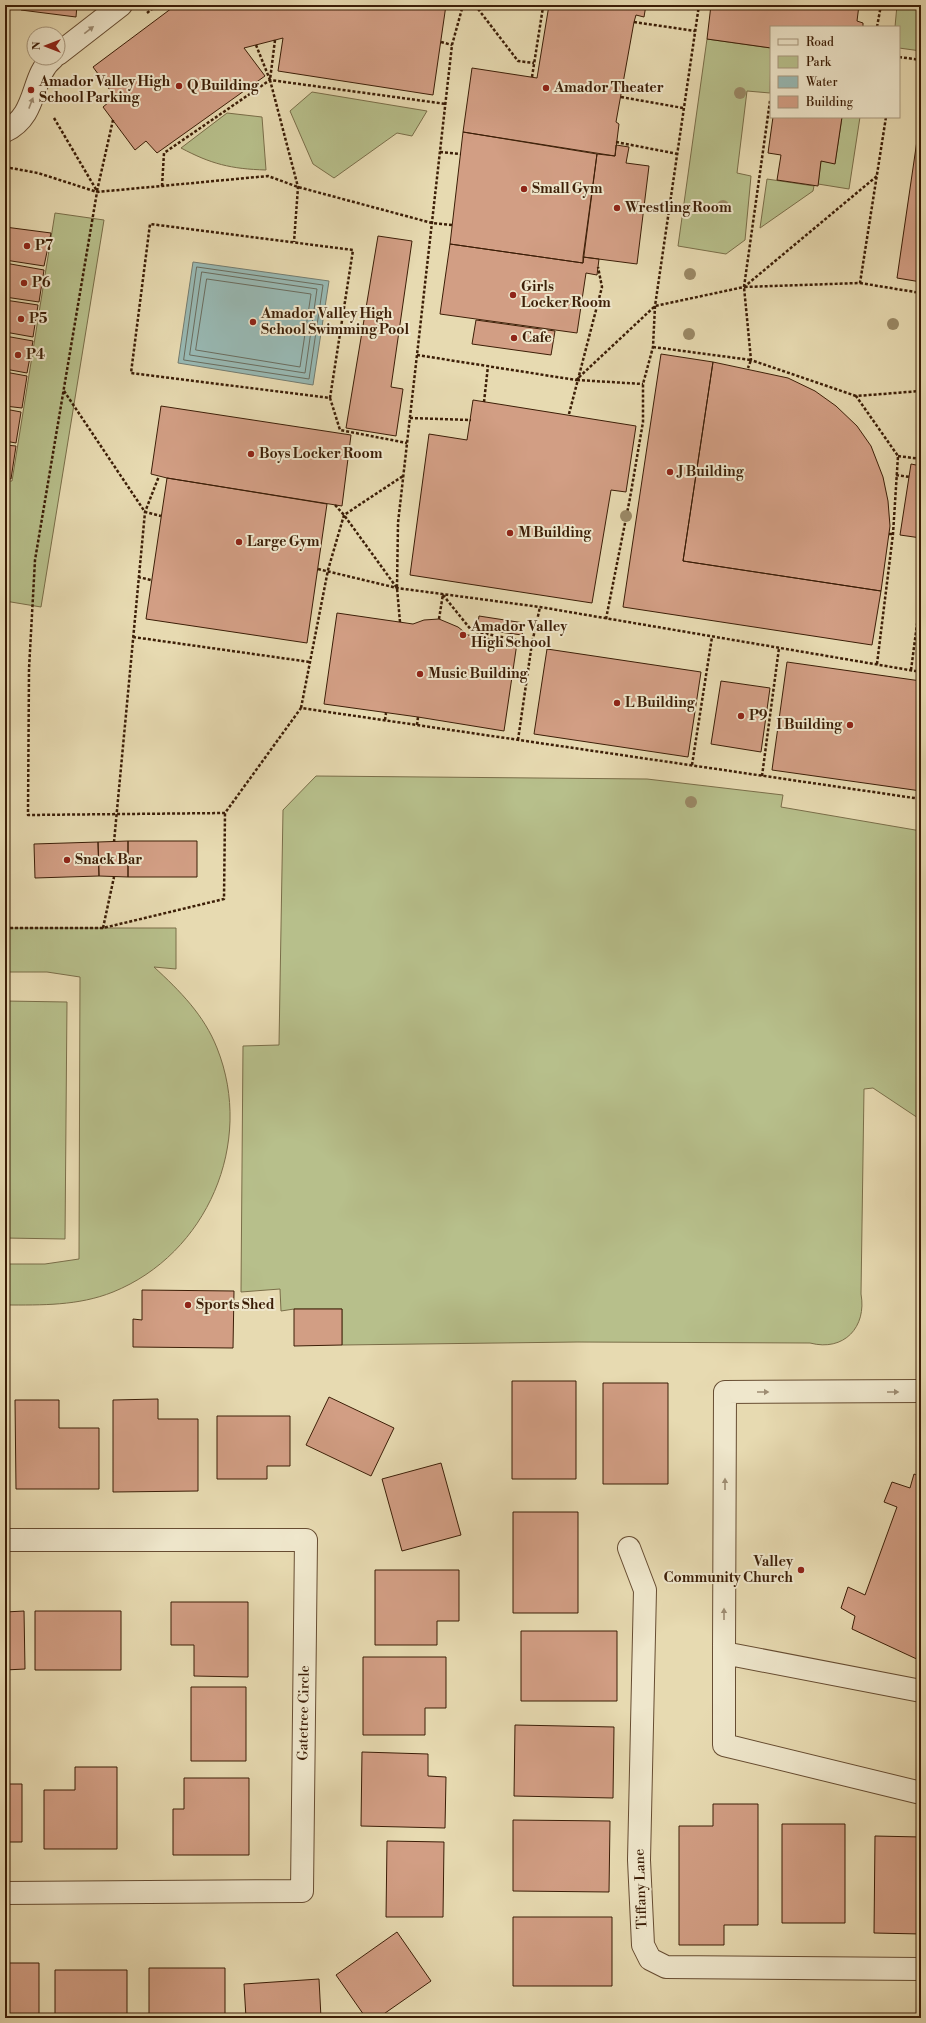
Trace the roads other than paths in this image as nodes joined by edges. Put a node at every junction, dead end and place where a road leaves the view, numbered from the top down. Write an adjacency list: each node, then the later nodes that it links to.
1 (121, 5): 2 (street, one-way to 1)
2 (66, 48)
3 (44, 66): 4 (street, one-way to 3)
4 (5, 131)
5 (921, 1392): 8 (street, one-way to 5)
6 (5, 1540): 11 (street, Gatetree Circle)
7 (630, 1548): 12 (street, Tiffany Lane)
8 (724, 1653): 9 (street); 10 (street)
9 (921, 1691)
10 (921, 1793)
11 (5, 1893)
12 (921, 1969)

